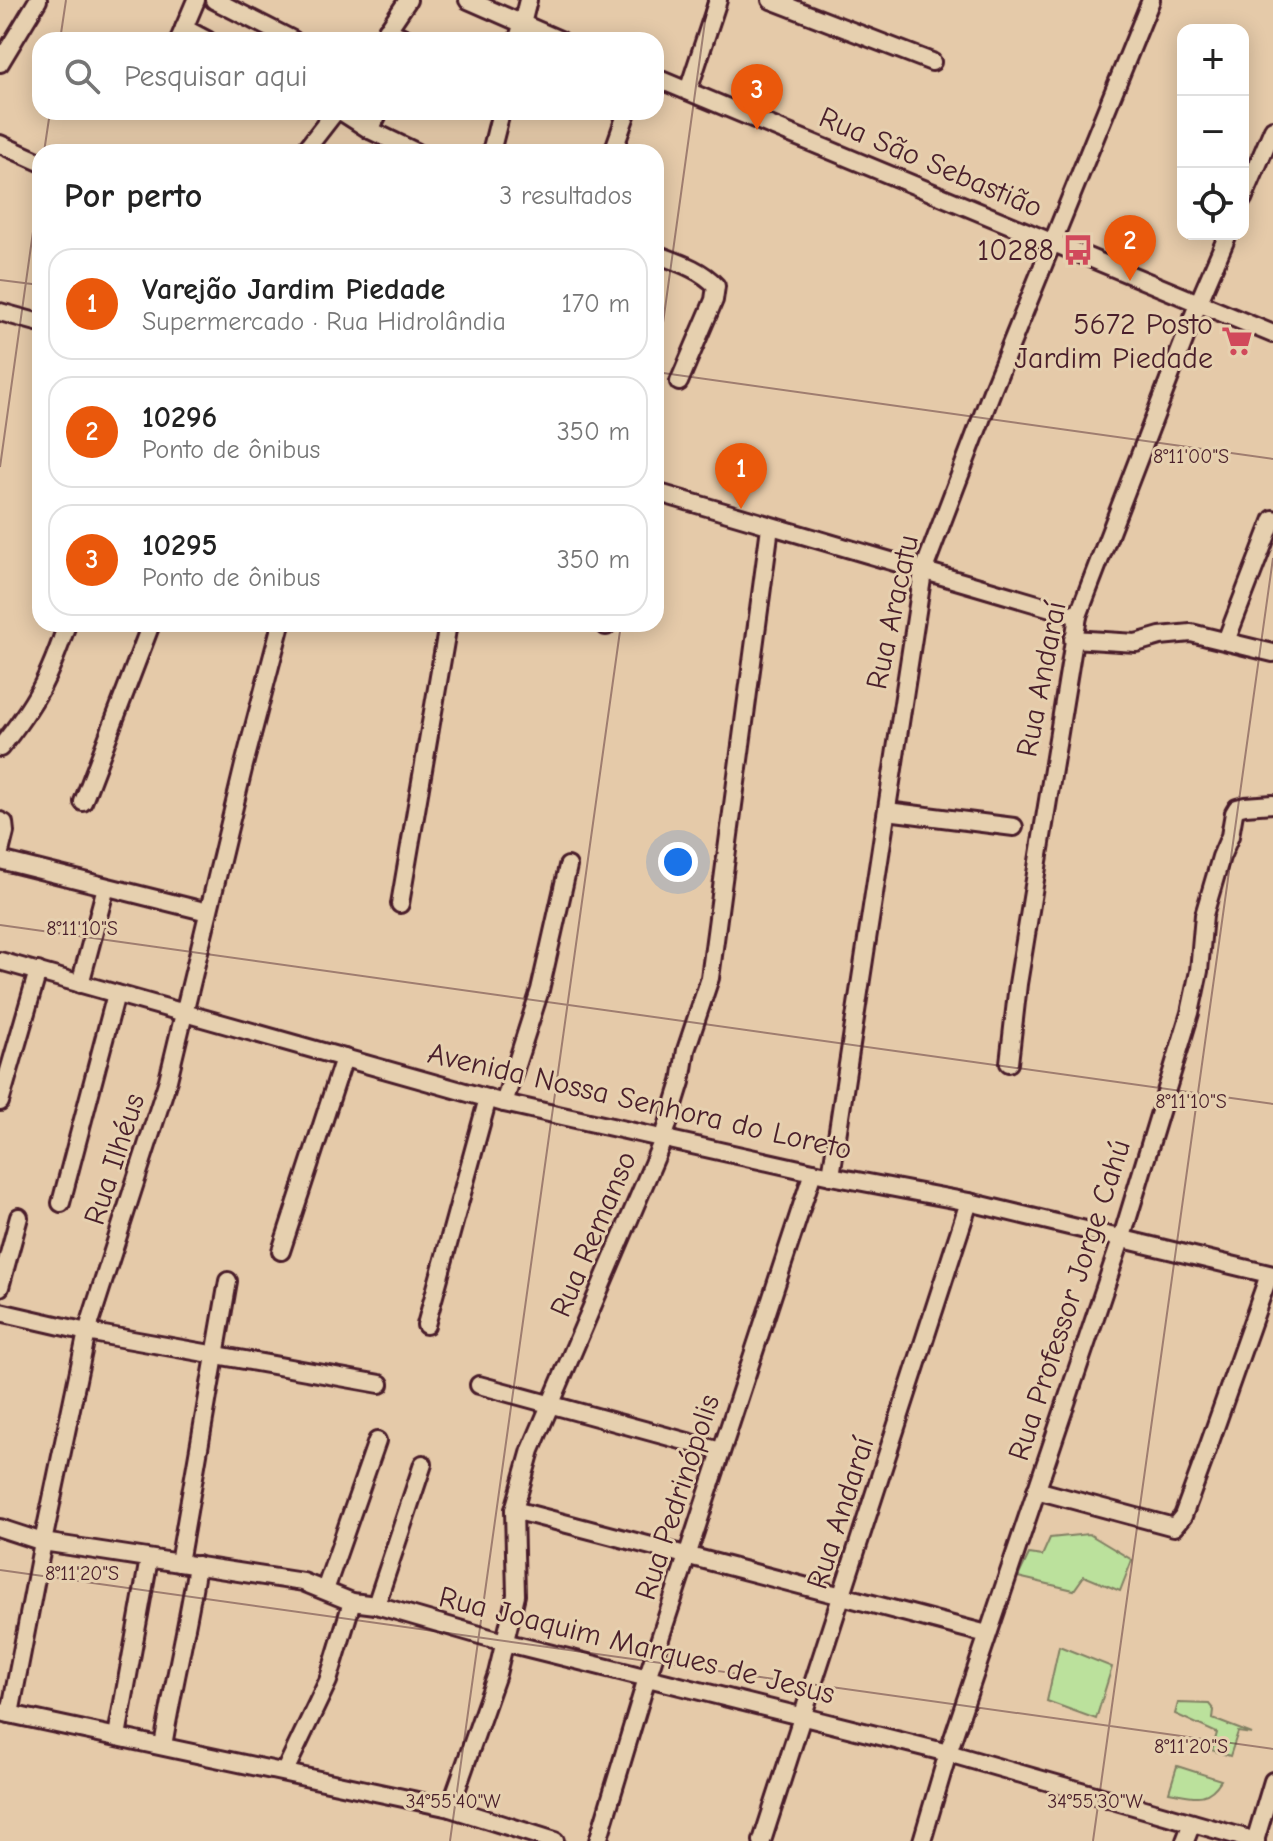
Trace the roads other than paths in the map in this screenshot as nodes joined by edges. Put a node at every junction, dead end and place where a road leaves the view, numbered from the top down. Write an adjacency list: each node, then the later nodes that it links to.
1 (38, 0): 15 (street)
2 (196, 0): 10 (street)
3 (214, 0): 11 (street)
4 (408, 0): 12 (street)
5 (468, 0): 13 (street)
6 (528, 0): 13 (street)
7 (718, 0): 17 (street)
8 (771, 0): 14 (street)
9 (1151, 0): 33 (street, Rua Aracatu)
10 (182, 32)
11 (277, 32)
12 (386, 32)
13 (520, 32)
14 (932, 62)
15 (0, 63)
16 (664, 81): 17 (street, Rua São Sebastião)
17 (688, 91): 33 (street, Rua São Sebastião)
18 (329, 120): 26 (street)
19 (354, 120): 24 (street)
20 (375, 120): 24 (street)
21 (499, 120): 28 (street)
22 (624, 120): 29 (street)
23 (1273, 129): 31 (street)
24 (370, 130): 27 (street)
25 (0, 144): 30 (street)
26 (310, 144)
27 (399, 144)
28 (493, 144)
29 (616, 144)
30 (32, 158)
31 (1249, 185)
32 (1225, 240): 35 (street, Rua Andaraí)
33 (1053, 243): 35 (street, Rua São Sebastião); 43 (street, Rua Aracatu)
34 (664, 257): 39 (street)
35 (1198, 304): 38 (street, Rua São Sebastião); 44 (street, Rua Andaraí)
36 (0, 312): 37 (street)
37 (32, 321)
38 (1273, 334)
39 (679, 382)
40 (664, 494): 42 (street)
41 (1273, 519): 50 (street)
42 (770, 527): 43 (street); 73 (street, Rua Remanso)
43 (923, 572): 44 (street); 55 (street, Rua Aracatu)
44 (1078, 616): 49 (street, Rua Andaraí)
45 (64, 632): 52 (street)
46 (148, 632): 53 (street)
47 (279, 632): 63 (street, Rua Ilhéus)
48 (447, 632): 62 (street)
49 (1073, 639): 50 (street); 70 (street, Rua Andaraí)
50 (1226, 641): 51 (street)
51 (1273, 653)
52 (0, 748)
53 (83, 802)
54 (1273, 804): 79 (street, Rua Professor Jorge Cahú)
55 (887, 811): 57 (street); 75 (street, Rua Aracatu)
56 (3, 826): 58 (street)
57 (1014, 827)
58 (0, 852)
59 (0, 860): 61 (street)
60 (568, 866): 71 (street)
61 (106, 887): 63 (street); 66 (street)
62 (400, 904)
63 (208, 912): 68 (street, Rua Ilhéus)
64 (0, 961): 65 (street, Avenida Nossa Senhora do Loreto)
65 (38, 971): 66 (street, Avenida Nossa Senhora do Loreto); 72 (street)
66 (80, 984): 67 (street, Avenida Nossa Senhora do Loreto)
67 (116, 994): 68 (street, Avenida Nossa Senhora do Loreto); 77 (street)
68 (186, 1014): 69 (street, Avenida Nossa Senhora do Loreto); 86 (street, Rua Ilhéus)
69 (344, 1058): 71 (street, Avenida Nossa Senhora do Loreto); 80 (street)
70 (1009, 1063)
71 (496, 1100): 73 (street, Avenida Nossa Senhora do Loreto); 85 (street)
72 (0, 1102)
73 (663, 1140): 74 (street, Avenida Nossa Senhora do Loreto); 90 (street, Rua Remanso)
74 (813, 1172): 75 (street, Avenida Nossa Senhora do Loreto); 92 (street, Rua Pedrinópolis)
75 (831, 1176): 76 (street, Avenida Nossa Senhora do Loreto)
76 (969, 1202): 79 (street, Avenida Nossa Senhora do Loreto); 103 (street, Rua Andaraí)
77 (61, 1203)
78 (19, 1217): 83 (street)
79 (1122, 1237): 81 (street, Avenida Nossa Senhora do Loreto); 94 (street, Rua Professor Jorge Cahú)
80 (281, 1251)
81 (1271, 1275): 94 (street)
82 (228, 1281): 87 (street)
83 (0, 1287)
84 (0, 1312): 86 (street)
85 (426, 1325)
86 (87, 1332): 87 (street); 97 (street, Rua Ilhéus)
87 (216, 1354): 88 (street); 100 (street)
88 (380, 1384)
89 (479, 1385): 90 (street)
90 (552, 1404): 92 (street); 95 (street, Rua Remanso)
91 (377, 1441): 102 (street)
92 (721, 1451): 98 (street, Rua Pedrinópolis)
93 (423, 1464): 105 (street)
94 (1036, 1490): 106 (street, Rua Professor Jorge Cahú)
95 (514, 1510): 98 (street); 107 (street, Rua Remanso)
96 (0, 1528): 97 (street, Rua Joaquim Marques de Jesus)
97 (43, 1542): 99 (street, Rua Joaquim Marques de Jesus); 109 (street, Rua Ilhéus)
98 (687, 1557): 103 (street); 108 (street, Rua Pedrinópolis)
99 (149, 1559): 100 (street, Rua Joaquim Marques de Jesus); 111 (street)
100 (179, 1563): 101 (street, Rua Joaquim Marques de Jesus)
101 (197, 1565): 102 (street, Rua Joaquim Marques de Jesus); 112 (street)
102 (325, 1590): 104 (street, Rua Joaquim Marques de Jesus)
103 (842, 1597): 106 (street); 110 (street, Rua Andaraí)
104 (352, 1602): 105 (street, Rua Joaquim Marques de Jesus); 114 (street)
105 (376, 1605): 107 (street, Rua Joaquim Marques de Jesus)
106 (987, 1634): 113 (street, Rua Professor Jorge Cahú)
107 (504, 1642): 108 (street, Rua Joaquim Marques de Jesus); 116 (street, Rua Remanso)
108 (647, 1678): 110 (street, Rua Joaquim Marques de Jesus); 119 (street, Rua Pedrinópolis)
109 (5, 1713): 111 (street)
110 (801, 1717): 113 (street, Rua Joaquim Marques de Jesus); 120 (street, Rua Andaraí)
111 (117, 1736): 112 (street)
112 (163, 1746): 114 (street)
113 (948, 1753): 117 (street, Rua Joaquim Marques de Jesus); 121 (street, Rua Professor Jorge Cahú)
114 (285, 1771): 116 (street)
115 (1273, 1781): 123 (street)
116 (450, 1808): 118 (street)
117 (1192, 1823): 122 (street); 123 (street, Rua Joaquim Marques de Jesus)
118 (555, 1841)
119 (598, 1841)
120 (762, 1841)
121 (922, 1841)
122 (1185, 1841)
123 (1255, 1841)

